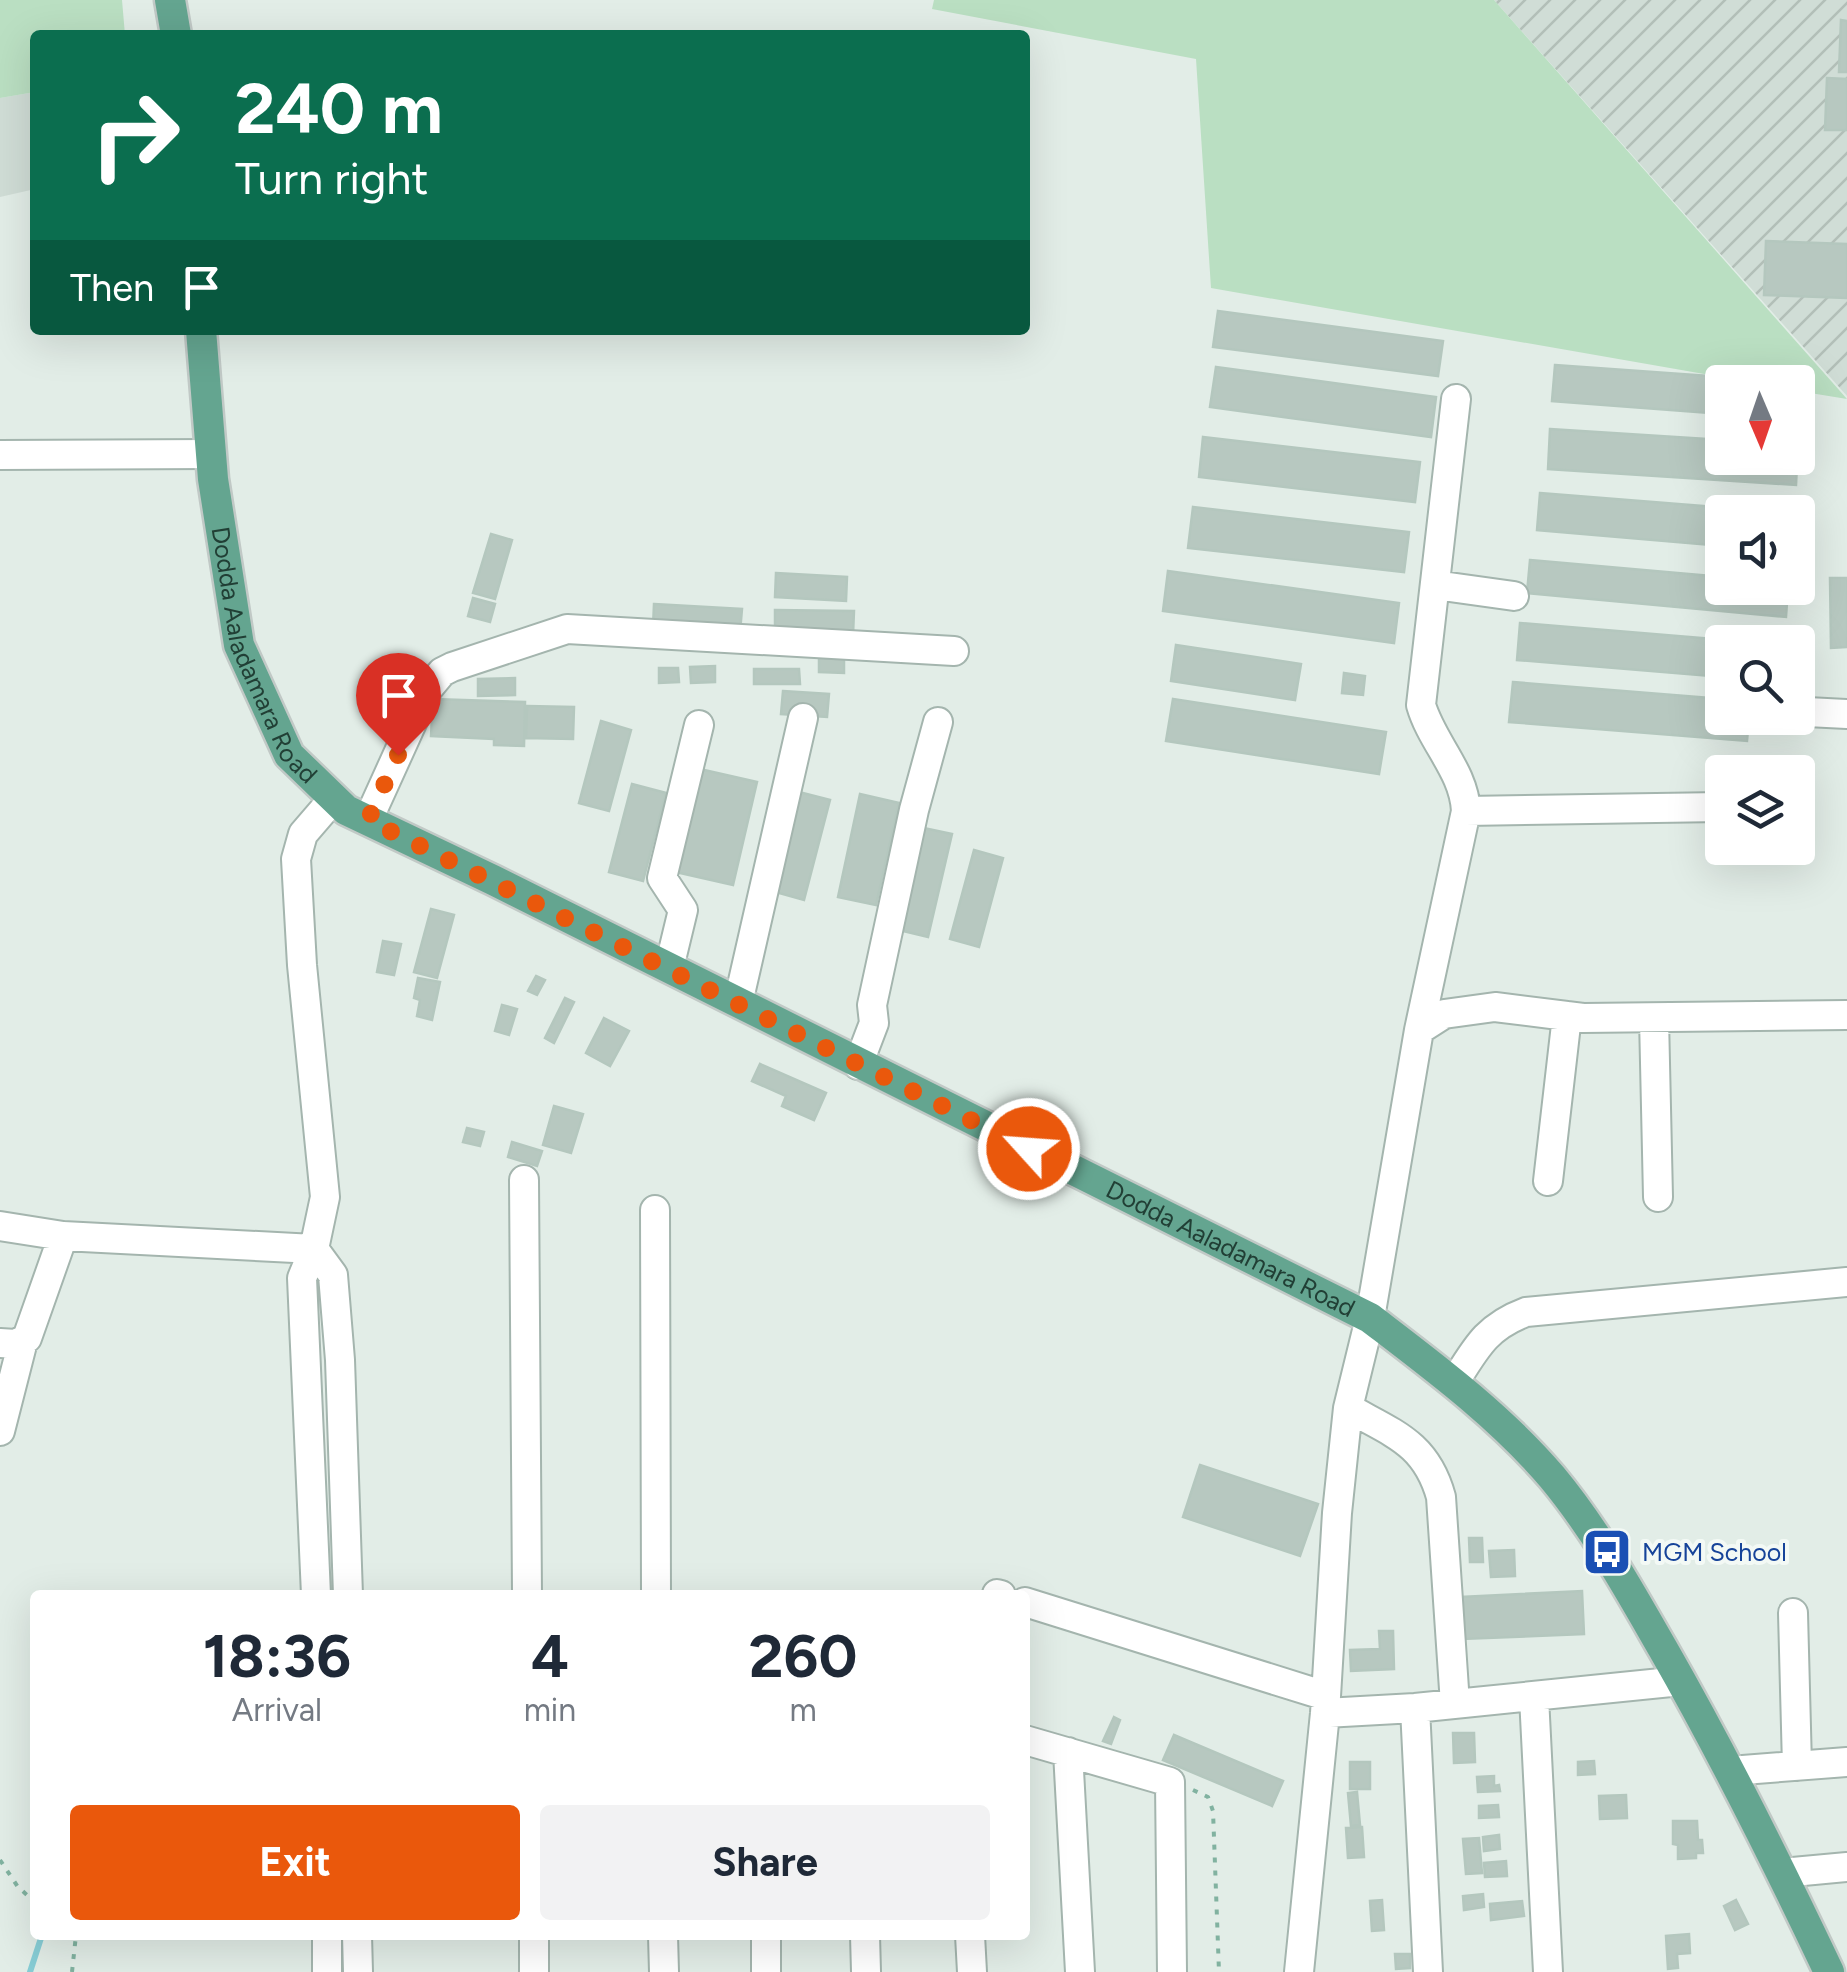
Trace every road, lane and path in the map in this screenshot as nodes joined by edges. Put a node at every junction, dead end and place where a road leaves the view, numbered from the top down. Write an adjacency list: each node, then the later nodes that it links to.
1 (170, 0): 2 (main road)
2 (175, 30)
3 (202, 335): 5 (main road, Dodda Aaladamara Road)
4 (1456, 399): 7 (street)
5 (211, 454): 6 (street); 15 (main road, Dodda Aaladamara Road)
6 (0, 455)
7 (1435, 585): 8 (street); 17 (street)
8 (1514, 596)
9 (954, 651): 18 (street)
10 (1815, 712): 11 (street)
11 (1847, 714)
12 (803, 718): 20 (street)
13 (938, 722): 26 (street)
14 (699, 725): 19 (street)
15 (334, 798): 18 (main road, Dodda Aaladamara Road); 33 (street)
16 (1705, 807): 17 (street)
17 (1466, 811): 25 (street)
18 (368, 820): 19 (main road, Dodda Aaladamara Road)
19 (669, 968): 20 (main road, Dodda Aaladamara Road)
20 (738, 1002): 26 (main road, Dodda Aaladamara Road)
21 (1847, 1014): 23 (street); 24 (street)
22 (1567, 1016): 23 (street); 25 (street); 28 (street)
23 (1654, 1018): 29 (street)
24 (1847, 1024)
25 (1419, 1030): 35 (street)
26 (858, 1065): 35 (main road, Dodda Aaladamara Road)
27 (524, 1180): 42 (street)
28 (1548, 1181)
29 (1658, 1197)
30 (655, 1210): 43 (street)
31 (0, 1226): 32 (street)
32 (62, 1236): 33 (street); 36 (street)
33 (314, 1249): 40 (street); 41 (street)
34 (1847, 1282): 37 (street)
35 (1370, 1318): 37 (main road, Dodda Aaladamara Road); 38 (street)
36 (12, 1342): 39 (street)
37 (1454, 1383): 46 (main road, Dodda Aaladamara Road)
38 (1348, 1408): 48 (street); 49 (street)
39 (0, 1431)
40 (316, 1590)
41 (348, 1590)
42 (527, 1590)
43 (656, 1590)
44 (1030, 1604): 48 (street)
45 (1793, 1612): 54 (street)
46 (1681, 1681): 47 (street); 55 (main road, Dodda Aaladamara Road)
47 (1534, 1697): 49 (street); 82 (street)
48 (1325, 1704): 50 (street); 80 (street)
49 (1455, 1704): 50 (street)
50 (1415, 1708): 81 (street)
51 (1030, 1741): 52 (street)
52 (1068, 1752): 56 (street); 77 (street)
53 (1847, 1762): 54 (street)
54 (1798, 1766): 55 (street)
55 (1730, 1772): 59 (main road, Dodda Aaladamara Road)
56 (1170, 1782): 78 (street); 79 (path)
57 (0, 1860): 60 (path)
58 (1847, 1867): 59 (street)
59 (1782, 1873): 83 (main road, Dodda Aaladamara Road)
60 (30, 1898)
61 (75, 1940): 69 (path)
62 (327, 1940): 70 (street)
63 (357, 1940): 71 (street)
64 (534, 1940): 72 (street)
65 (663, 1940): 73 (street)
66 (766, 1940): 74 (street)
67 (865, 1940): 75 (street)
68 (970, 1940): 76 (street)
69 (72, 1972)
70 (327, 1972)
71 (358, 1972)
72 (534, 1972)
73 (664, 1972)
74 (766, 1972)
75 (866, 1972)
76 (972, 1972)
77 (1080, 1972)
78 (1172, 1972)
79 (1219, 1972)
80 (1299, 1972)
81 (1428, 1972)
82 (1548, 1972)
83 (1829, 1972)

